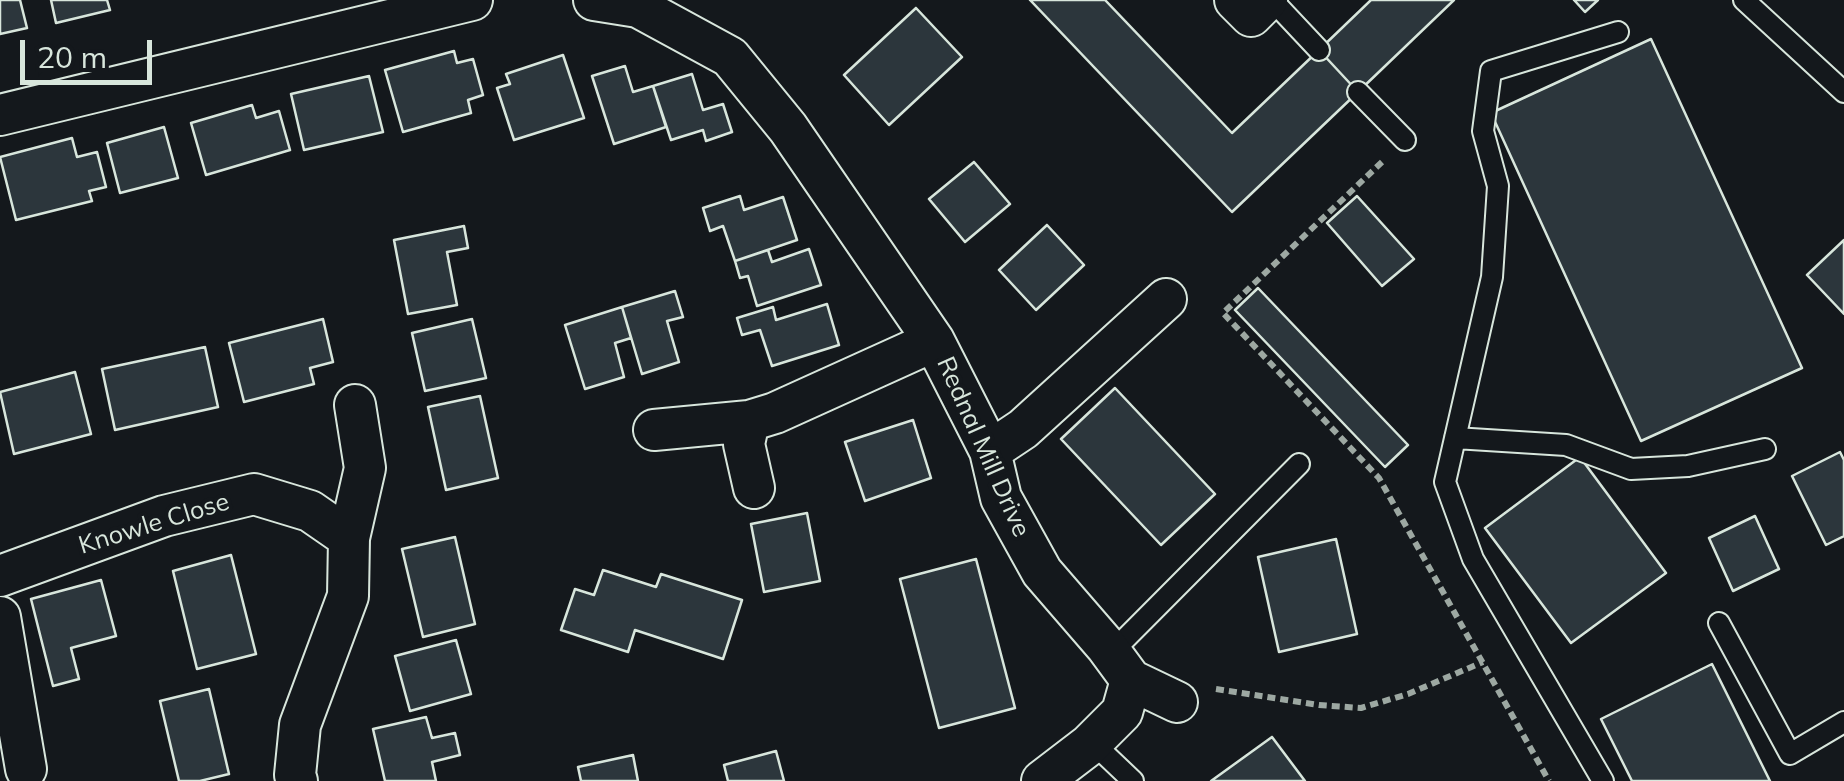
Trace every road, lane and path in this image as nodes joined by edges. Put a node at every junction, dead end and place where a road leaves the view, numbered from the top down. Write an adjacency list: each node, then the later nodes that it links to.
1 (472, 0): 10 (street)
2 (594, 0): 13 (street, Rednal Mill Drive)
3 (1236, 0): 4 (street)
4 (1269, 0): 7 (lane)
5 (1744, 0): 9 (lane)
6 (1618, 32): 17 (lane)
7 (1319, 50)
8 (1358, 92): 11 (lane)
9 (1844, 92)
10 (0, 115)
11 (1405, 140): 26 (path)
12 (1166, 299): 19 (street)
13 (934, 341): 15 (street, Rednal Mill Drive); 19 (street, Rednal Mill Drive)
14 (355, 406): 22 (street)
15 (750, 421): 16 (street, Rednal Mill Drive); 21 (street)
16 (654, 430)
17 (1455, 438): 18 (lane); 36 (lane)
18 (1765, 449)
19 (990, 450): 27 (street, Rednal Mill Drive)
20 (1298, 464): 27 (lane)
21 (754, 488)
22 (349, 538): 23 (street, Knowle Close); 32 (street)
23 (0, 576)
24 (0, 617): 31 (street)
25 (1718, 624): 29 (lane)
26 (1483, 662): 28 (path); 35 (path)
27 (1121, 667): 28 (street); 30 (street)
28 (1177, 702)
29 (1844, 722)
30 (1092, 742): 33 (street); 34 (lane)
31 (26, 770)
32 (297, 781)
33 (1042, 781)
34 (1133, 781)
35 (1549, 781)
36 (1602, 781)

